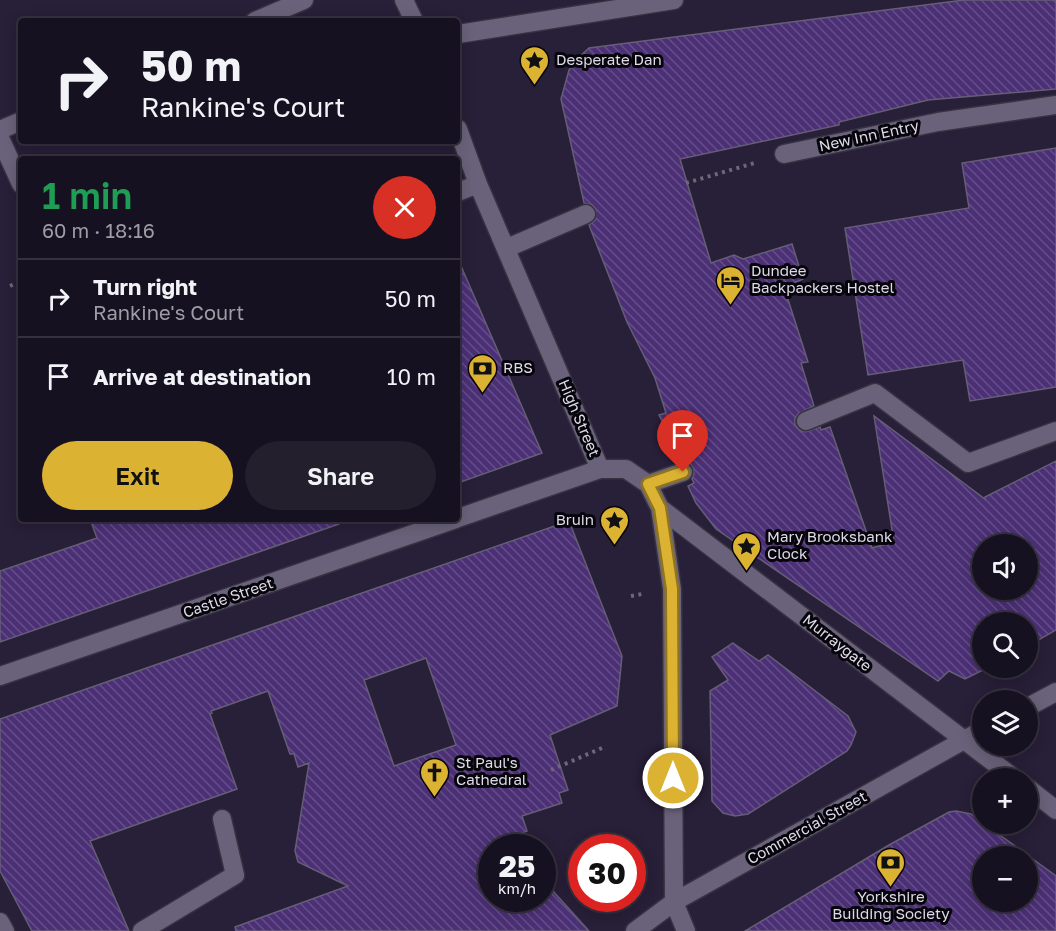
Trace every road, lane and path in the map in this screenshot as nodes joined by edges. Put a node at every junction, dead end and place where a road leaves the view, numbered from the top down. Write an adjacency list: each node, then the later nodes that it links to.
1 (304, 0): 5 (street)
2 (404, 0): 6 (street)
3 (674, 0): 4 (street)
4 (565, 8): 7 (street)
5 (262, 18)
6 (413, 18)
7 (460, 34)
8 (1056, 105): 13 (street, New Inn Entry)
9 (18, 122): 10 (street)
10 (0, 130)
11 (460, 134): 16 (street, High Street)
12 (0, 138): 14 (street)
13 (784, 154): 15 (path)
14 (18, 177)
15 (686, 183)
16 (478, 184): 17 (street); 19 (street, High Street)
17 (460, 191)
18 (586, 214): 19 (street)
19 (507, 248): 24 (street, High Street)
20 (18, 282): 21 (path)
21 (9, 286)
22 (806, 421): 23 (street)
23 (1056, 431)
24 (600, 469): 26 (street, High Street); 28 (street, Castle Street)
25 (683, 472): 26 (street)
26 (648, 484): 27 (street)
27 (660, 508): 34 (street, Murraygate); 41 (street)
28 (460, 518)
29 (448, 522): 30 (street, Castle Street)
30 (0, 676)
31 (1056, 692): 32 (street)
32 (1038, 702)
33 (972, 735): 34 (street, Commercial Street)
34 (963, 740): 36 (street, Murraygate); 41 (street, Commercial Street)
35 (602, 748): 37 (path)
36 (1001, 768)
37 (551, 770)
38 (1038, 796): 39 (street)
39 (1056, 810)
40 (222, 819): 44 (street)
41 (674, 902): 45 (street, Commercial Street); 46 (street)
42 (0, 922): 43 (street)
43 (5, 931)
44 (142, 931)
45 (635, 931)
46 (686, 931)

